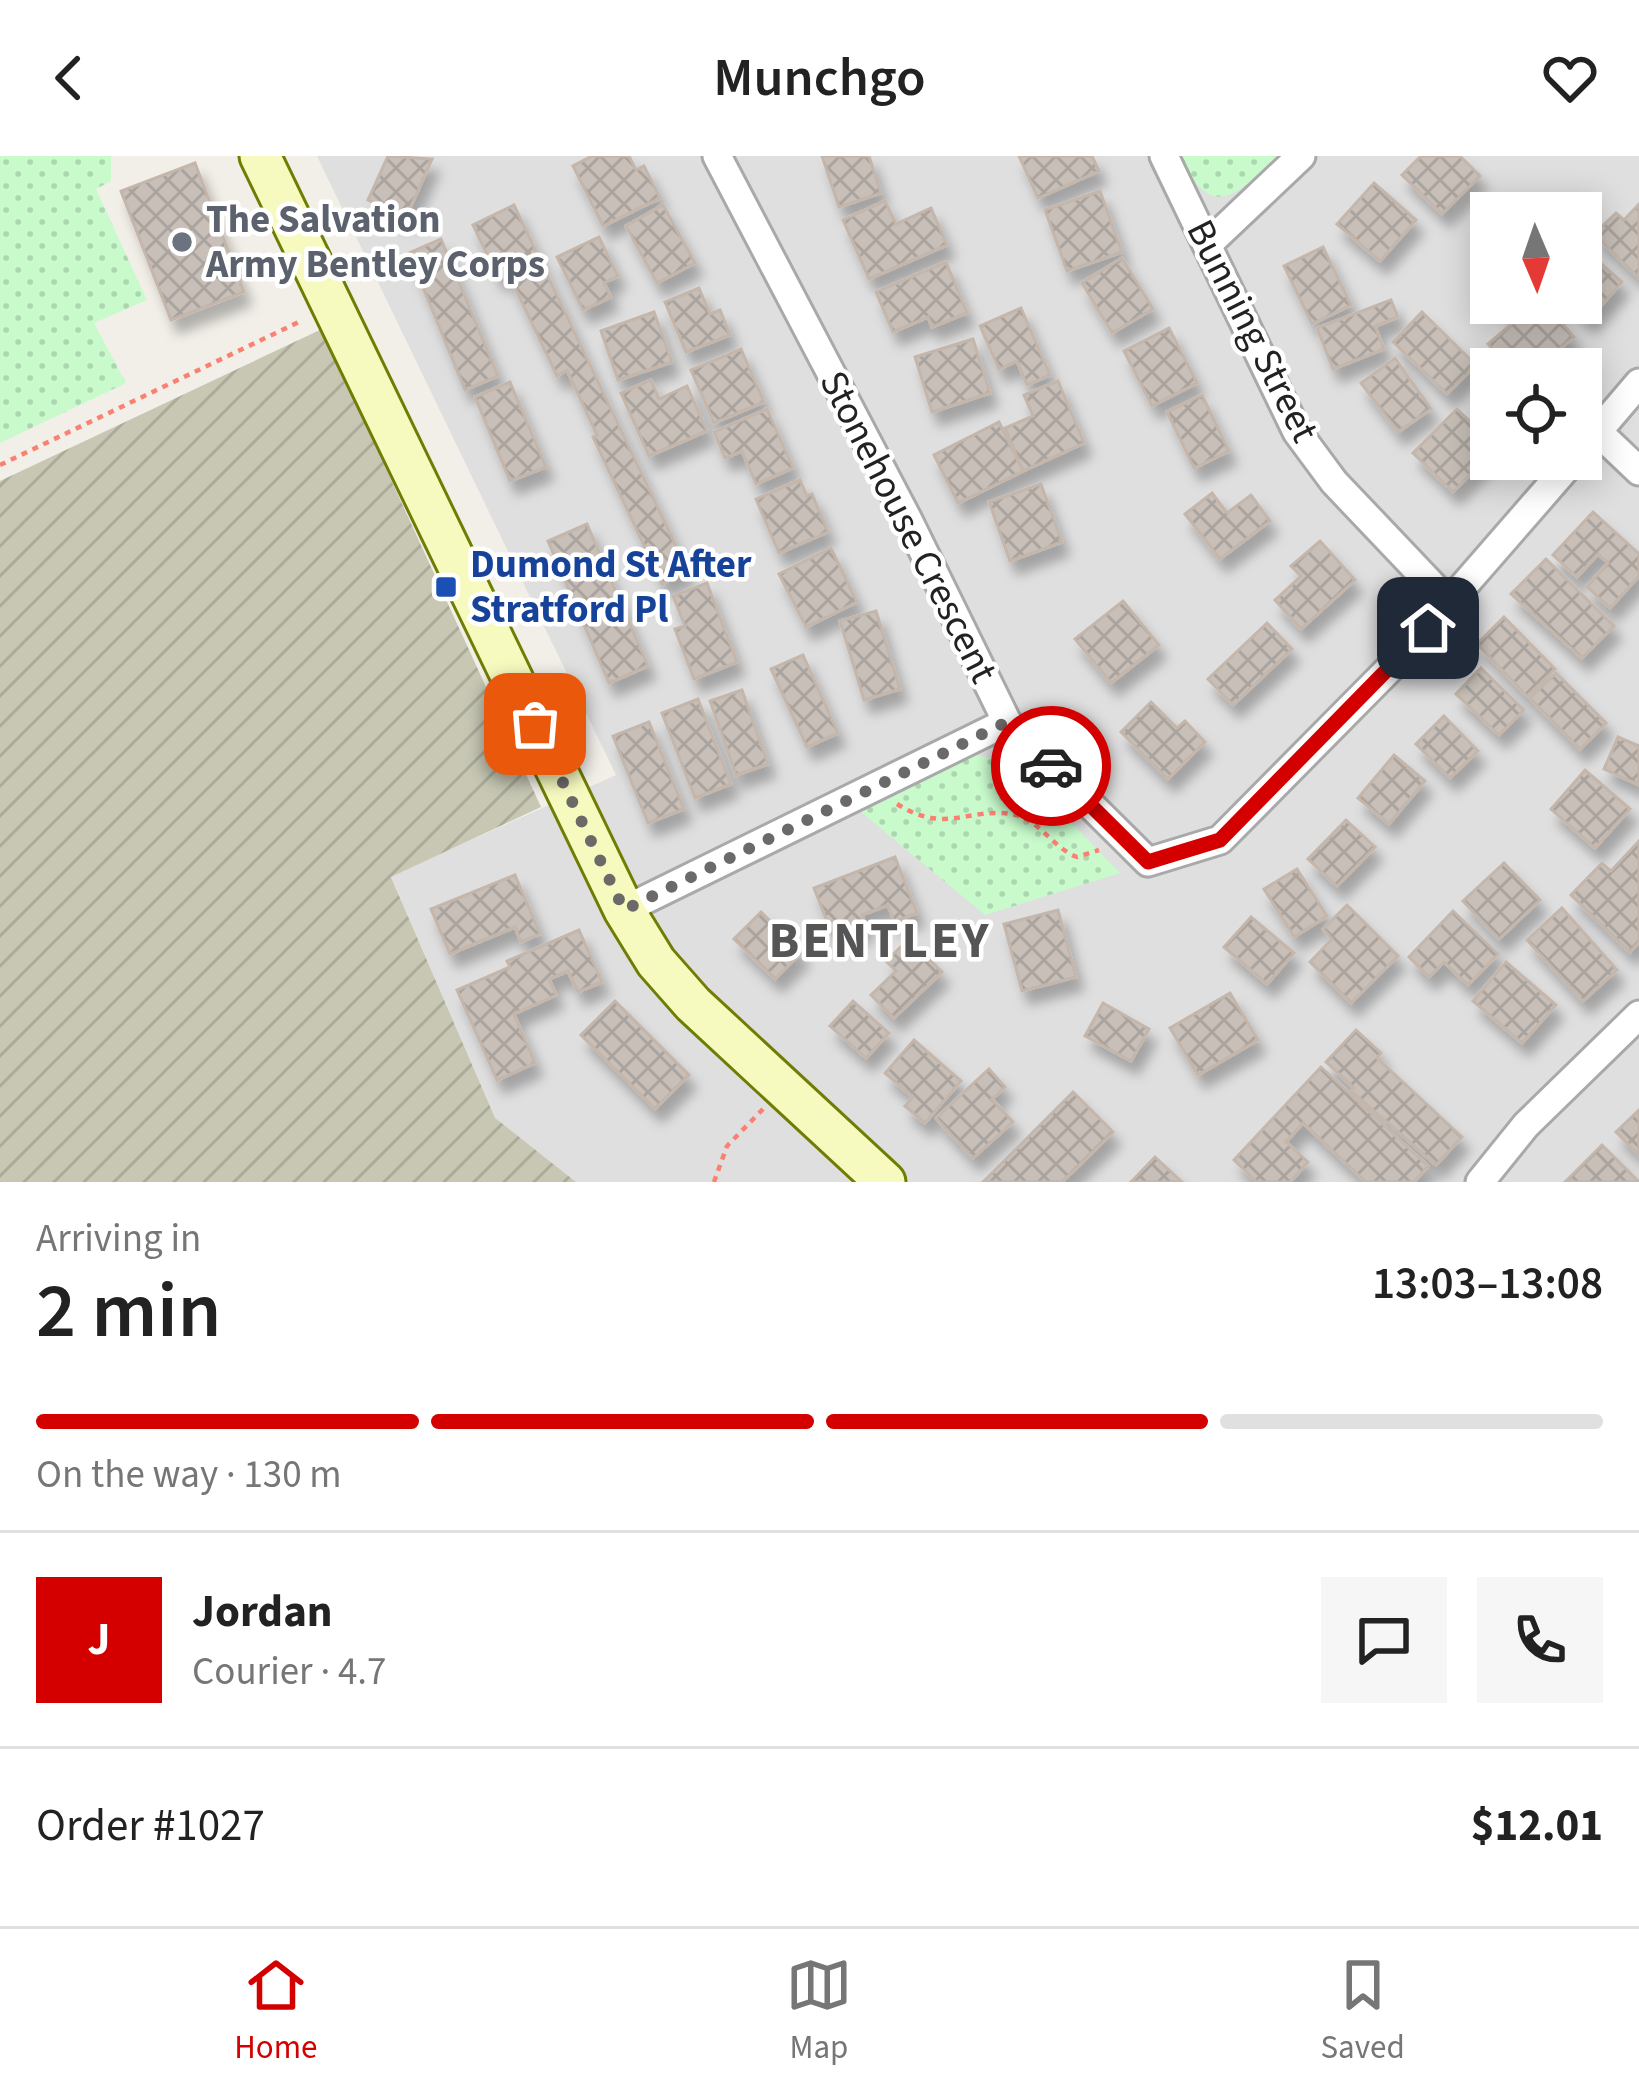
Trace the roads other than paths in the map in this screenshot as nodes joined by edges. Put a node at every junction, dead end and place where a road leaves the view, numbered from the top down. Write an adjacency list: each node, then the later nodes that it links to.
1 (260, 156): 13 (street)
2 (718, 156): 12 (street, Stonehouse Crescent)
3 (1165, 156): 5 (street, Bunning Street)
4 (1300, 156): 5 (street)
5 (1208, 245): 11 (street, Bunning Street)
6 (1639, 383): 7 (street)
7 (1602, 426)
8 (1602, 449): 9 (street)
9 (1639, 471)
10 (1556, 480): 11 (street)
11 (1449, 603): 12 (street, Stonehouse Crescent)
12 (1007, 722): 13 (street)
13 (624, 910): 15 (street)
14 (1639, 1015): 16 (street)
15 (885, 1182)
16 (1480, 1182)

